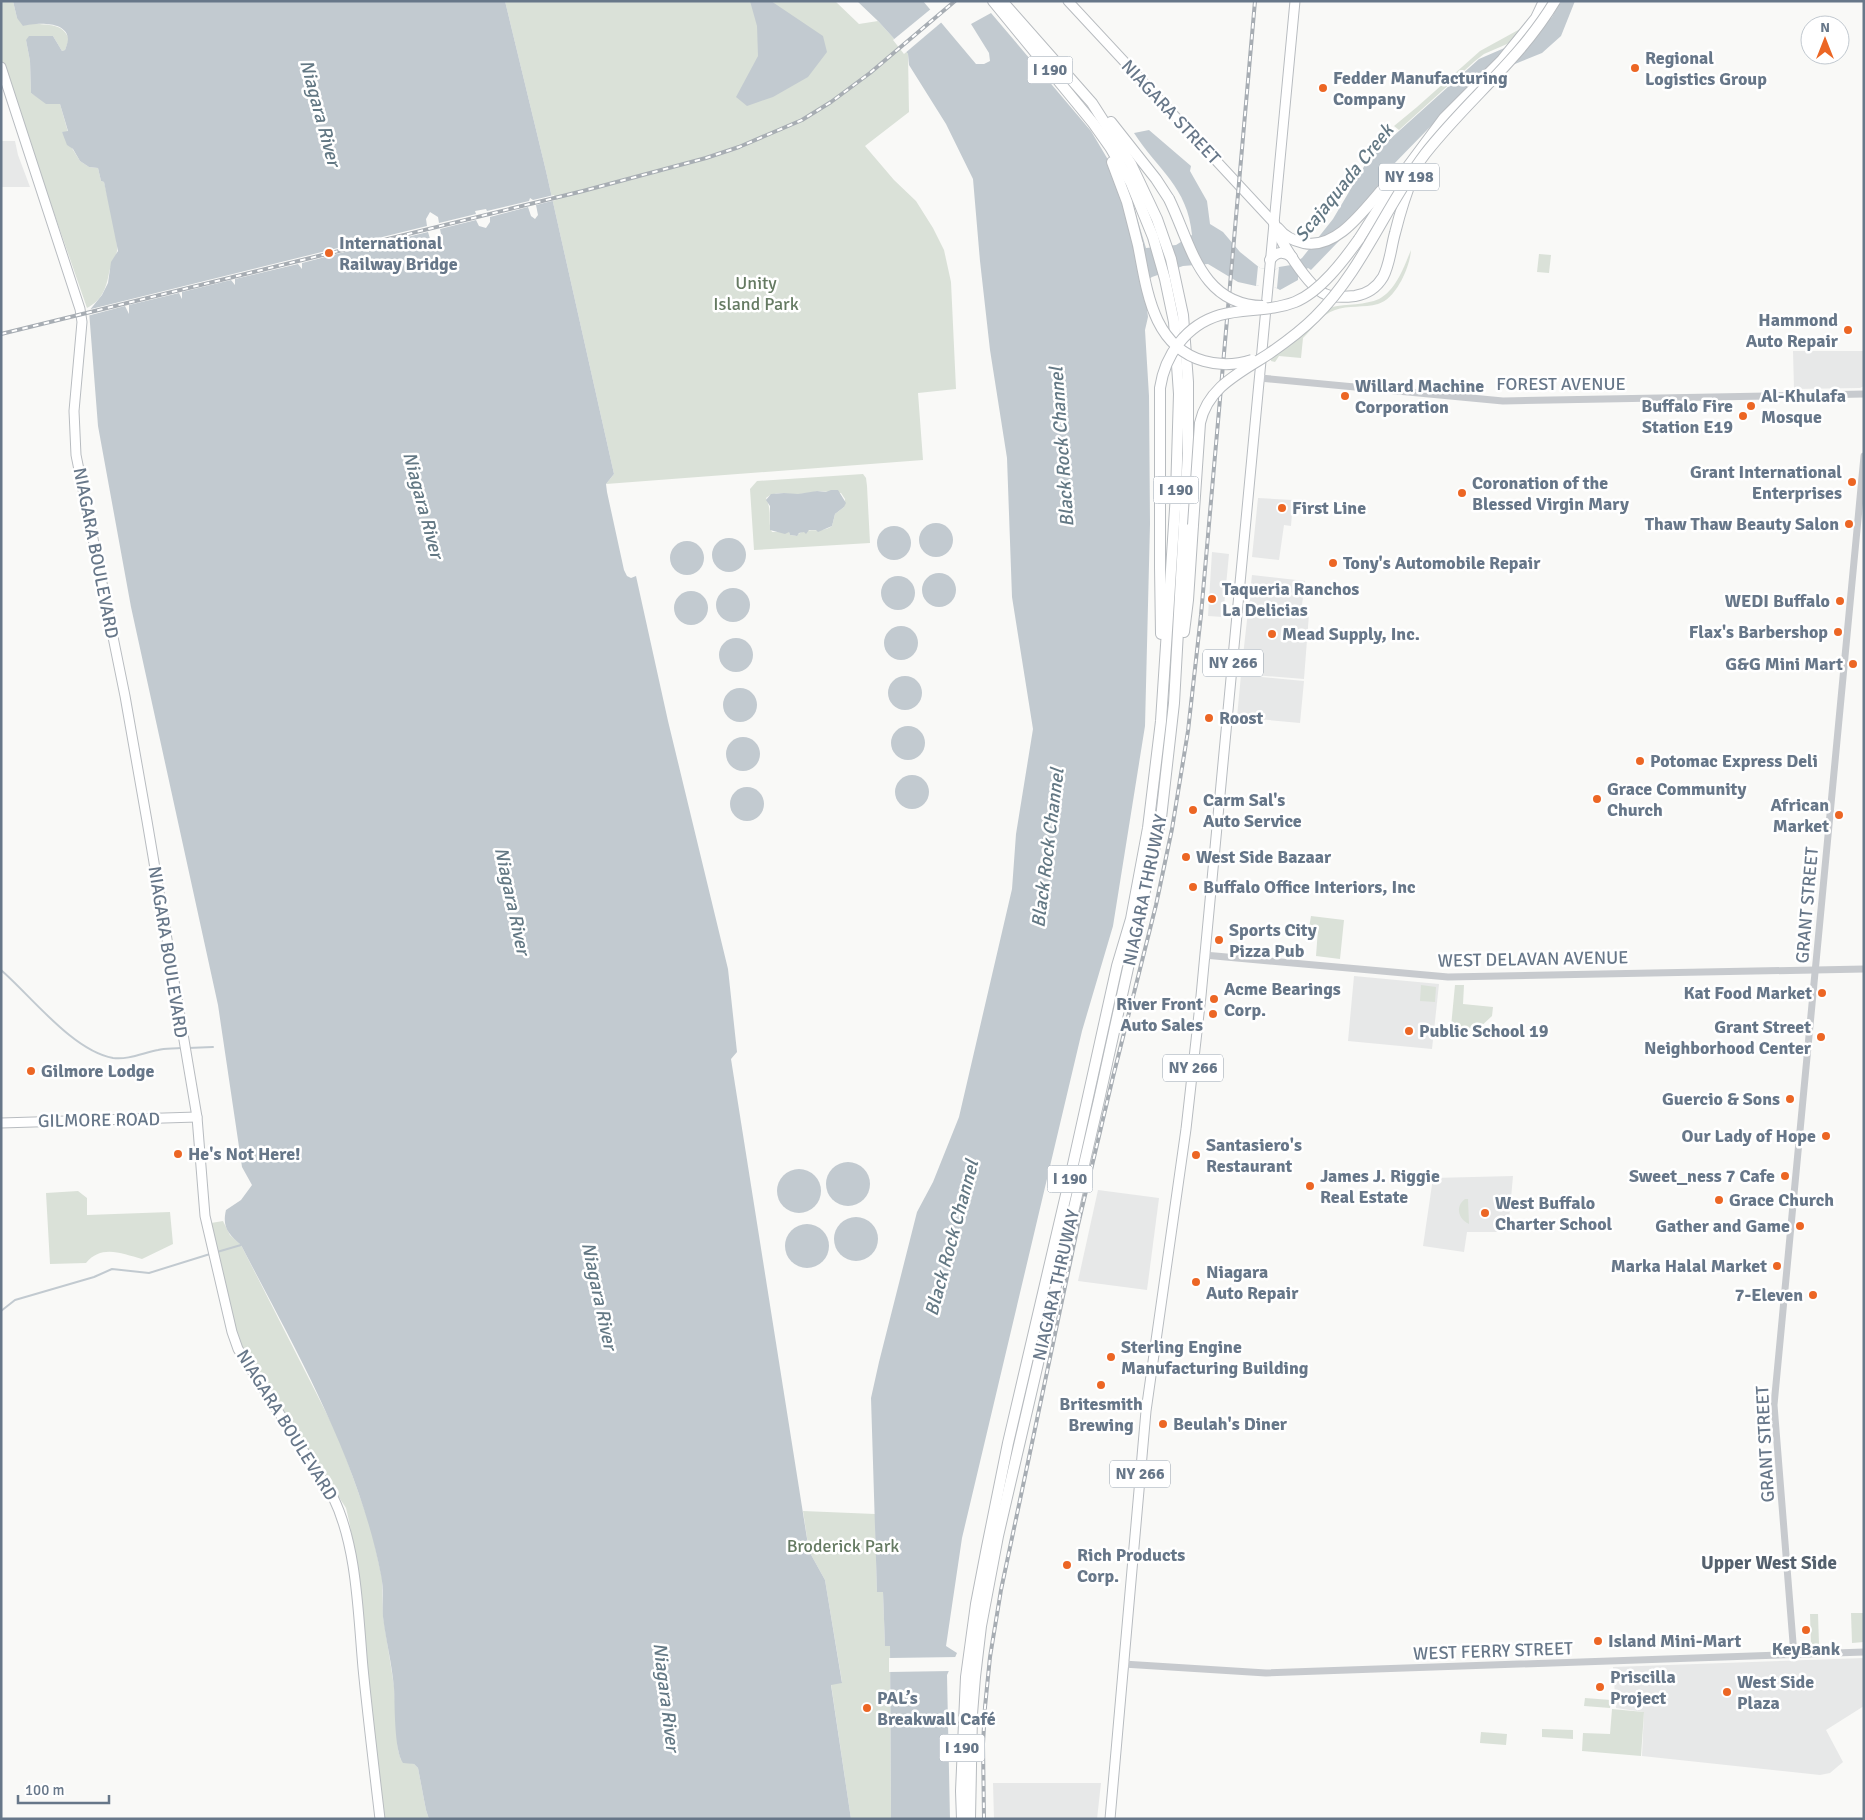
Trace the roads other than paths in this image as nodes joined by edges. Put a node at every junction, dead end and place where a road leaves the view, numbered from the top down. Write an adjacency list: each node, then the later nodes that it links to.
1 (993, 1): 9 (highway, NIAGARA THRUWAY / I 190)
2 (1002, 1): 8 (highway, NIAGARA THRUWAY / I 190)
3 (1068, 1): 11 (main road, NIAGARA STREET)
4 (1295, 1): 11 (main road)
5 (1544, 1): 10 (highway, NY 198)
6 (1555, 1): 10 (highway, NY 198, bridge)
7 (1, 67): 25 (main road, NIAGARA BOULEVARD)
8 (1092, 102): 12 (highway, NIAGARA THRUWAY / I 190); 15 (highway, bridge)
9 (1093, 123): 12 (highway, NIAGARA THRUWAY / I 190); 16 (highway, bridge)
10 (1414, 164): 11 (highway); 13 (highway, bridge); 15 (highway, NY 198, bridge); 16 (highway, NY 198, bridge)
11 (1274, 223): 13 (highway); 14 (main road, NY 266)
12 (1157, 235): 20 (highway, NIAGARA THRUWAY / I 190); 21 (highway, NIAGARA THRUWAY / I 190)
13 (1294, 259): 14 (highway)
14 (1270, 264): 17 (main road, NY 266)
15 (1282, 306): 20 (highway, bridge)
16 (1269, 354): 21 (highway, bridge)
17 (1260, 378): 18 (street, FOREST AVENUE); 22 (main road, NY 266)
18 (1864, 394)
19 (1864, 456): 24 (street, GRANT STREET)
20 (1163, 702): 28 (highway, NIAGARA THRUWAY / I 190)
21 (1174, 703): 28 (highway, NIAGARA THRUWAY / I 190)
22 (1204, 955): 24 (street, WEST DELAVAN AVENUE); 30 (main road, NY 266)
23 (1864, 969): 24 (street, WEST DELAVAN AVENUE)
24 (1816, 970): 29 (street, GRANT STREET)
25 (197, 1117): 26 (main road, GILMORE ROAD); 32 (main road, NIAGARA BOULEVARD)
26 (1, 1123)
27 (1864, 1652): 29 (street, WEST FERRY STREET)
28 (973, 1655): 31 (highway, NIAGARA THRUWAY / I 190)
29 (1794, 1655): 30 (street, WEST FERRY STREET)
30 (1123, 1664): 35 (main road, NY 266)
31 (971, 1677): 33 (highway, NIAGARA THRUWAY / I 190); 34 (highway, NIAGARA THRUWAY / I 190)
32 (380, 1819)
33 (962, 1819)
34 (970, 1819)
35 (1110, 1819)

